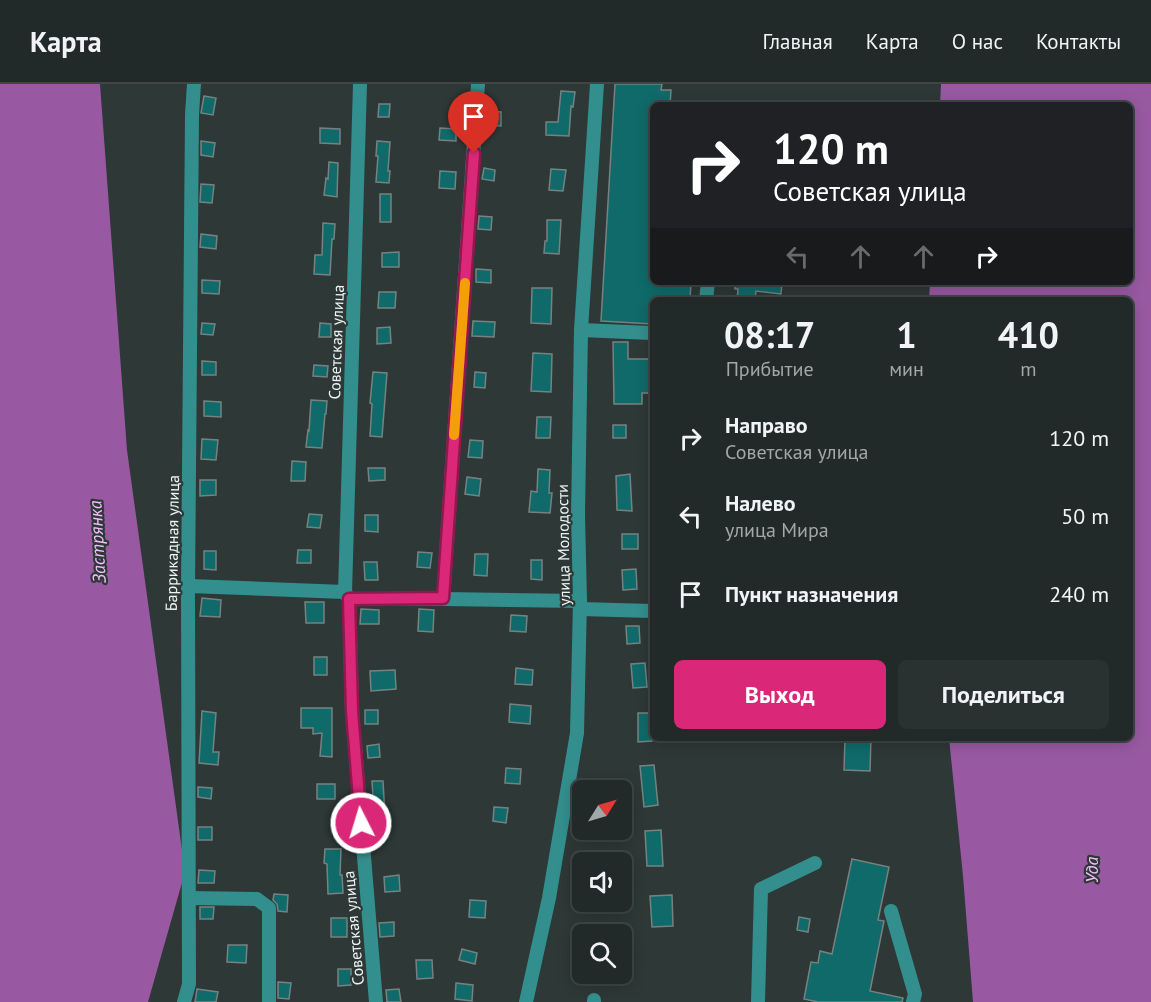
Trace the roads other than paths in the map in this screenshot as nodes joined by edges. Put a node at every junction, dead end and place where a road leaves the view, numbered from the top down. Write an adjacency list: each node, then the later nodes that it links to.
1 (194, 84): 7 (street, Баррикадная улица)
2 (360, 84): 8 (street, Советская улица)
3 (478, 84): 9 (street)
4 (597, 84): 5 (street, улица Молодости)
5 (580, 330): 6 (street); 10 (street, улица Молодости)
6 (650, 333)
7 (189, 586): 8 (street); 13 (street, Баррикадная улица)
8 (347, 596): 9 (street); 17 (street, Советская улица)
9 (443, 598): 10 (street)
10 (580, 605): 11 (street); 18 (street, улица Молодости)
11 (650, 611)
12 (815, 863): 19 (street)
13 (189, 898): 15 (street, Баррикадная улица); 16 (street)
14 (891, 911): 20 (street)
15 (184, 1002)
16 (269, 1002)
17 (376, 1002)
18 (526, 1002)
19 (758, 1002)
20 (913, 1002)

